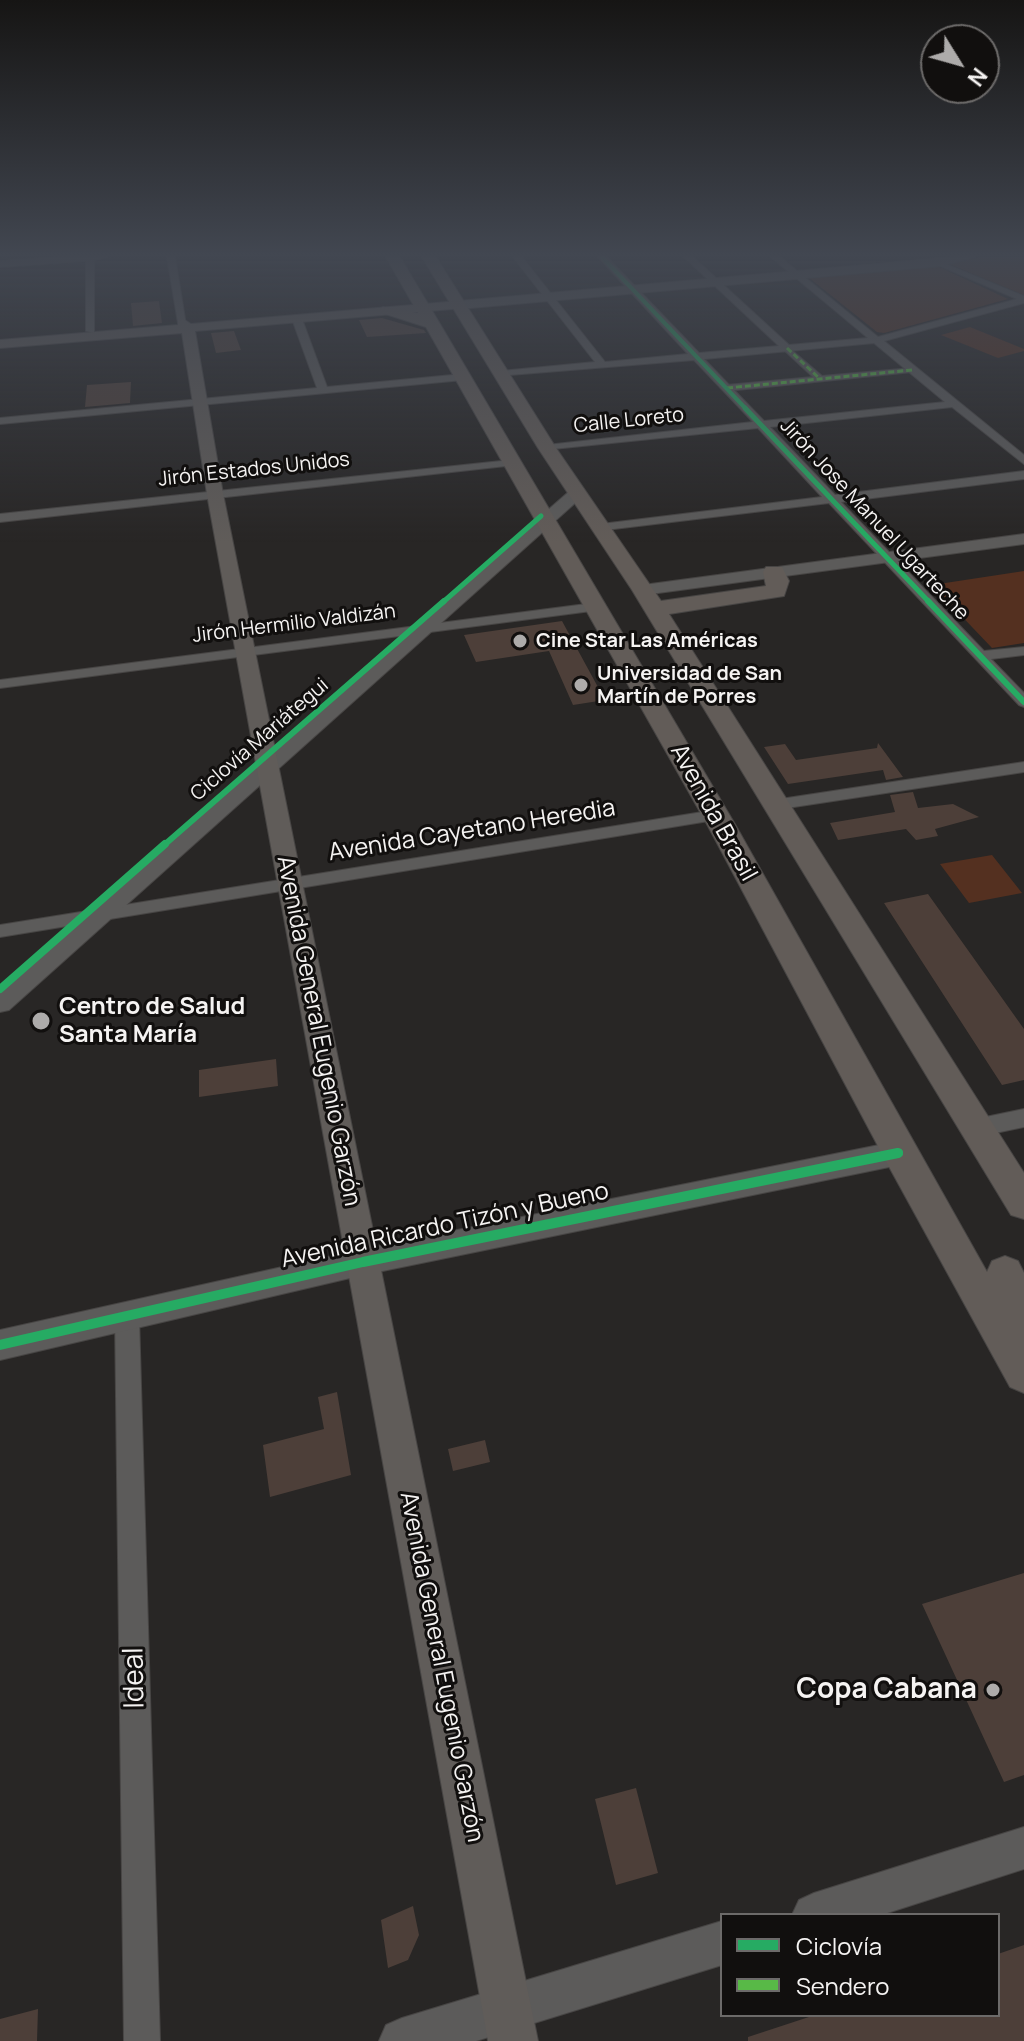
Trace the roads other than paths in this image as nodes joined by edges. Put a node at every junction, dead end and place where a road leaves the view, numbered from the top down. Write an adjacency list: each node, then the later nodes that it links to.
1 (190, 352): 18 (main road, Avenida General Eugenio Garzón)
2 (309, 352): 17 (street)
3 (449, 352): 14 (main road, Avenida Brasil)
4 (488, 352): 13 (main road)
5 (593, 352): 11 (street)
6 (692, 352): 10 (street, Jirón Jose Manuel Ugarteche)
7 (739, 352): 10 (street)
8 (792, 352): 15 (street)
9 (891, 352): 12 (street)
10 (696, 356): 11 (street); 16 (street, Jirón Jose Manuel Ugarteche)
11 (602, 364): 13 (street)
12 (912, 370): 15 (street); 19 (street)
13 (501, 374): 22 (main road)
14 (463, 377): 17 (street); 24 (main road, Avenida Brasil)
15 (820, 379): 16 (street)
16 (727, 388): 21 (street, Jirón Jose Manuel Ugarteche)
17 (323, 389): 18 (street)
18 (198, 401): 20 (street); 27 (main road, Avenida General Eugenio Garzón)
19 (952, 404): 21 (street, Calle Loreto); 23 (street)
20 (0, 421)
21 (762, 425): 22 (street, Calle Loreto); 28 (street, Jirón Jose Manuel Ugarteche)
22 (547, 448): 26 (main road)
23 (1024, 461)
24 (511, 463): 27 (street, Jirón Estados Unidos); 30 (main road, Avenida Brasil)
25 (1024, 475): 28 (street)
26 (578, 492): 30 (street); 31 (main road)
27 (215, 494): 29 (street, Jirón Estados Unidos); 38 (main road, Avenida General Eugenio Garzón)
28 (832, 499): 31 (street); 33 (street, Jirón Jose Manuel Ugarteche)
29 (0, 518)
30 (545, 522): 36 (main road, Avenida Brasil); 37 (street)
31 (601, 528): 35 (main road)
32 (1024, 539): 33 (street)
33 (887, 557): 34 (street); 40 (street, Jirón Jose Manuel Ugarteche)
34 (774, 572): 35 (main road)
35 (649, 600): 45 (main road)
36 (594, 607): 37 (street, Jirón Hermilio Valdizán); 46 (main road, Avenida Brasil)
37 (429, 627): 38 (street, Jirón Hermilio Valdizán); 43 (street)
38 (245, 651): 41 (street, Jirón Hermilio Valdizán); 43 (main road, Avenida General Eugenio Garzón)
39 (1024, 651): 40 (street)
40 (981, 656): 42 (street, Jirón Jose Manuel Ugarteche)
41 (0, 684)
42 (1024, 702)
43 (268, 767): 47 (main road, Avenida General Eugenio Garzón); 48 (street)
44 (1024, 767): 45 (street)
45 (774, 805): 52 (main road)
46 (715, 815): 47 (street, Avenida Cayetano Heredia); 53 (main road, Avenida Brasil)
47 (291, 885): 48 (street, Avenida Cayetano Heredia); 55 (main road, Avenida General Eugenio Garzón)
48 (102, 914): 49 (street, Avenida Cayetano Heredia); 50 (street)
49 (0, 931)
50 (0, 1003)
51 (1024, 1118): 52 (street)
52 (976, 1128): 54 (main road)
53 (899, 1153): 55 (street, Avenida Ricardo Tizón y Bueno); 59 (main road, Avenida Brasil)
54 (1024, 1204)
55 (363, 1262): 57 (street, Avenida Ricardo Tizón y Bueno); 63 (main road, Avenida General Eugenio Garzón)
56 (1005, 1273): 59 (main road)
57 (127, 1316): 58 (street, Avenida Ricardo Tizón y Bueno); 64 (street, Ideal)
58 (0, 1345)
59 (1024, 1373)
60 (1024, 1848): 61 (street)
61 (820, 1913)
62 (720, 1944): 63 (street)
63 (510, 2025): 65 (street)
64 (142, 2041)
65 (402, 2041)

